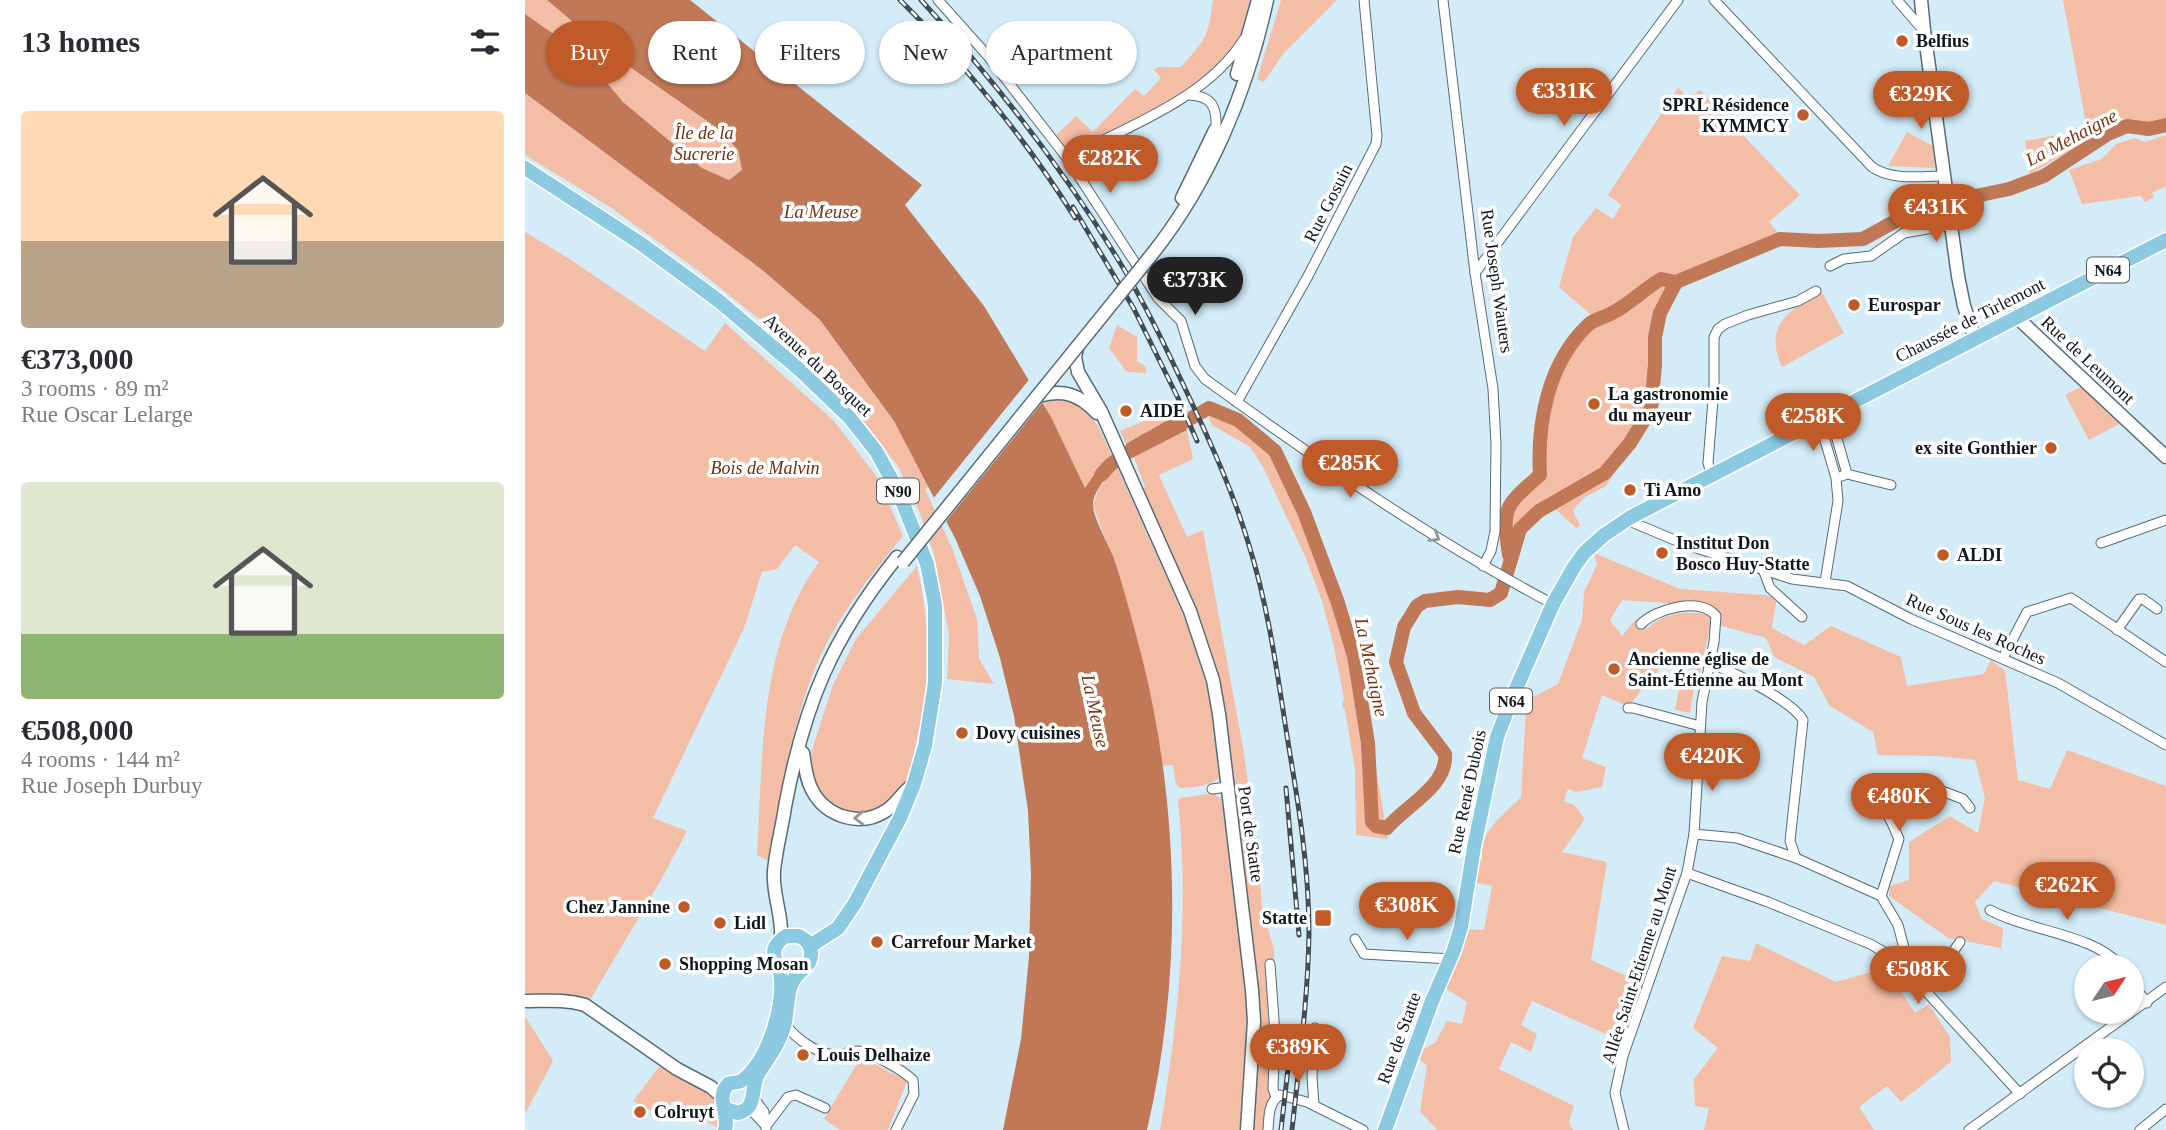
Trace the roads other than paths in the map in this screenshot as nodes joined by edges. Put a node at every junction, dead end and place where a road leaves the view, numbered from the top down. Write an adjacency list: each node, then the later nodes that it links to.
1 (938, 0): 14 (street)
2 (1258, 0): 10 (main road)
3 (1267, 0): 19 (main road)
4 (1364, 0): 29 (street, Rue Gosuin)
5 (1443, 0): 21 (street, Rue Joseph Wauters)
6 (1678, 0): 21 (street)
7 (1714, 0): 16 (street)
8 (1897, 0): 11 (street)
9 (1921, 0): 11 (main road)
10 (1252, 26): 12 (street); 13 (main road)
11 (1924, 30): 16 (main road)
12 (1189, 95): 13 (street); 14 (street)
13 (1216, 128): 19 (main road)
14 (1067, 158): 29 (street)
15 (525, 169): 57 (main road, Avenue du Bosquet / N90)
16 (1944, 176): 17 (main road)
17 (1950, 225): 20 (street); 24 (main road)
18 (2166, 240): 23 (main road, Chaussée de Tirlemont / N64)
19 (1146, 256): 25 (main road, bridge); 26 (main road)
20 (1829, 266)
21 (1475, 274): 42 (street, Rue Joseph Wauters)
22 (1817, 290): 34 (street)
23 (2018, 316): 24 (main road, Chaussée de Tirlemont / N64); 32 (main road, Rue de Leumont)
24 (1975, 338): 30 (main road, Chaussée de Tirlemont)
25 (1077, 348): 26 (main road, bridge); 31 (main road, Port de Statte)
26 (1054, 369): 27 (main road); 28 (main road, bridge); 41 (main road)
27 (1062, 392): 28 (main road); 31 (main road)
28 (1038, 396): 41 (main road, bridge)
29 (1237, 402): 42 (street, one-way to 42)
30 (1825, 417): 33 (street); 34 (main road, Chaussée de Tirlemont); 35 (street)
31 (1105, 421): 58 (main road, Port de Statte)
32 (2166, 457)
33 (1847, 474): 35 (street); 36 (street)
34 (1713, 475): 37 (main road, Chaussée de Tirlemont)
35 (1836, 478): 44 (street)
36 (1891, 485)
37 (1680, 492): 38 (main road, Rue René Dubois)
38 (1631, 517): 43 (street, Rue Sous les Roches); 45 (main road, Rue René Dubois / N64)
39 (2166, 520): 40 (street)
40 (2101, 544)
41 (900, 559): 56 (main road); 70 (main road)
42 (1483, 566): 45 (street)
43 (1763, 569): 44 (street, Rue Sous les Roches); 47 (street)
44 (1825, 582): 50 (street, Rue Sous les Roches)
45 (1553, 604): 75 (main road, Rue René Dubois / N64)
46 (2157, 609): 49 (street)
47 (1802, 617)
48 (1641, 624): 52 (street, Allée Saint-Etienne au Mont)
49 (2117, 629): 50 (street); 51 (street)
50 (2003, 658): 55 (street, Rue Sous les Roches)
51 (2166, 662)
52 (1710, 664): 54 (street, Allée Saint-Etienne au Mont); 64 (street)
53 (1628, 708): 54 (street)
54 (1700, 726): 63 (street, Allée Saint-Etienne au Mont)
55 (2166, 745)
56 (803, 753): 57 (main road, one-way to 56); 72 (main road)
57 (914, 784): 72 (main road, Avenue du Bosquet / N90)
58 (1227, 787): 60 (street); 98 (main road, Port de Statte)
59 (1876, 787): 62 (street)
60 (1212, 789)
61 (1970, 808): 62 (street)
62 (1891, 821): 68 (street)
63 (1694, 834): 65 (street); 67 (street, Allée Saint-Etienne au Mont)
64 (1790, 841): 65 (street); 66 (street)
65 (1773, 850): 66 (street)
66 (1796, 858): 68 (street)
67 (1687, 873): 77 (street); 102 (street, Allée Saint-Etienne au Mont)
68 (1881, 896): 77 (street)
69 (1990, 910): 74 (street)
70 (781, 939): 72 (main road, Avenue du Bosquet / N90); 78 (main road, N90)
71 (1355, 939): 75 (street)
72 (804, 941): 79 (main road, Avenue du Bosquet / N90)
73 (1960, 942): 81 (street)
74 (2108, 954)
75 (1451, 960): 101 (main road, Rue de Statte / N64)
76 (1270, 964): 88 (street)
77 (1907, 965): 81 (street)
78 (778, 966): 79 (main road); 89 (main road, N90)
79 (797, 972): 85 (main road, Avenue du Bosquet / N90)
80 (2166, 987): 84 (street)
81 (1921, 988): 87 (street)
82 (2144, 999): 84 (street)
83 (525, 1001): 89 (main road)
84 (2147, 1003): 87 (street)
85 (785, 1024): 89 (main road, Avenue du Bosquet / N90); 97 (street)
86 (1315, 1028): 90 (street)
87 (2020, 1094): 94 (street)
88 (1276, 1097): 90 (street); 99 (street)
89 (738, 1098): 93 (street); 93 (street); 95 (main road, N90); 96 (main road, N90)
90 (1314, 1105): 100 (street)
91 (825, 1108): 93 (street)
92 (2166, 1109): 103 (street)
93 (766, 1128)
94 (1972, 1129)
95 (725, 1130)
96 (734, 1130)
97 (896, 1130)
98 (1247, 1130)
99 (1268, 1130)
100 (1363, 1130)
101 (1385, 1130)
102 (1624, 1130)
103 (2140, 1130)

